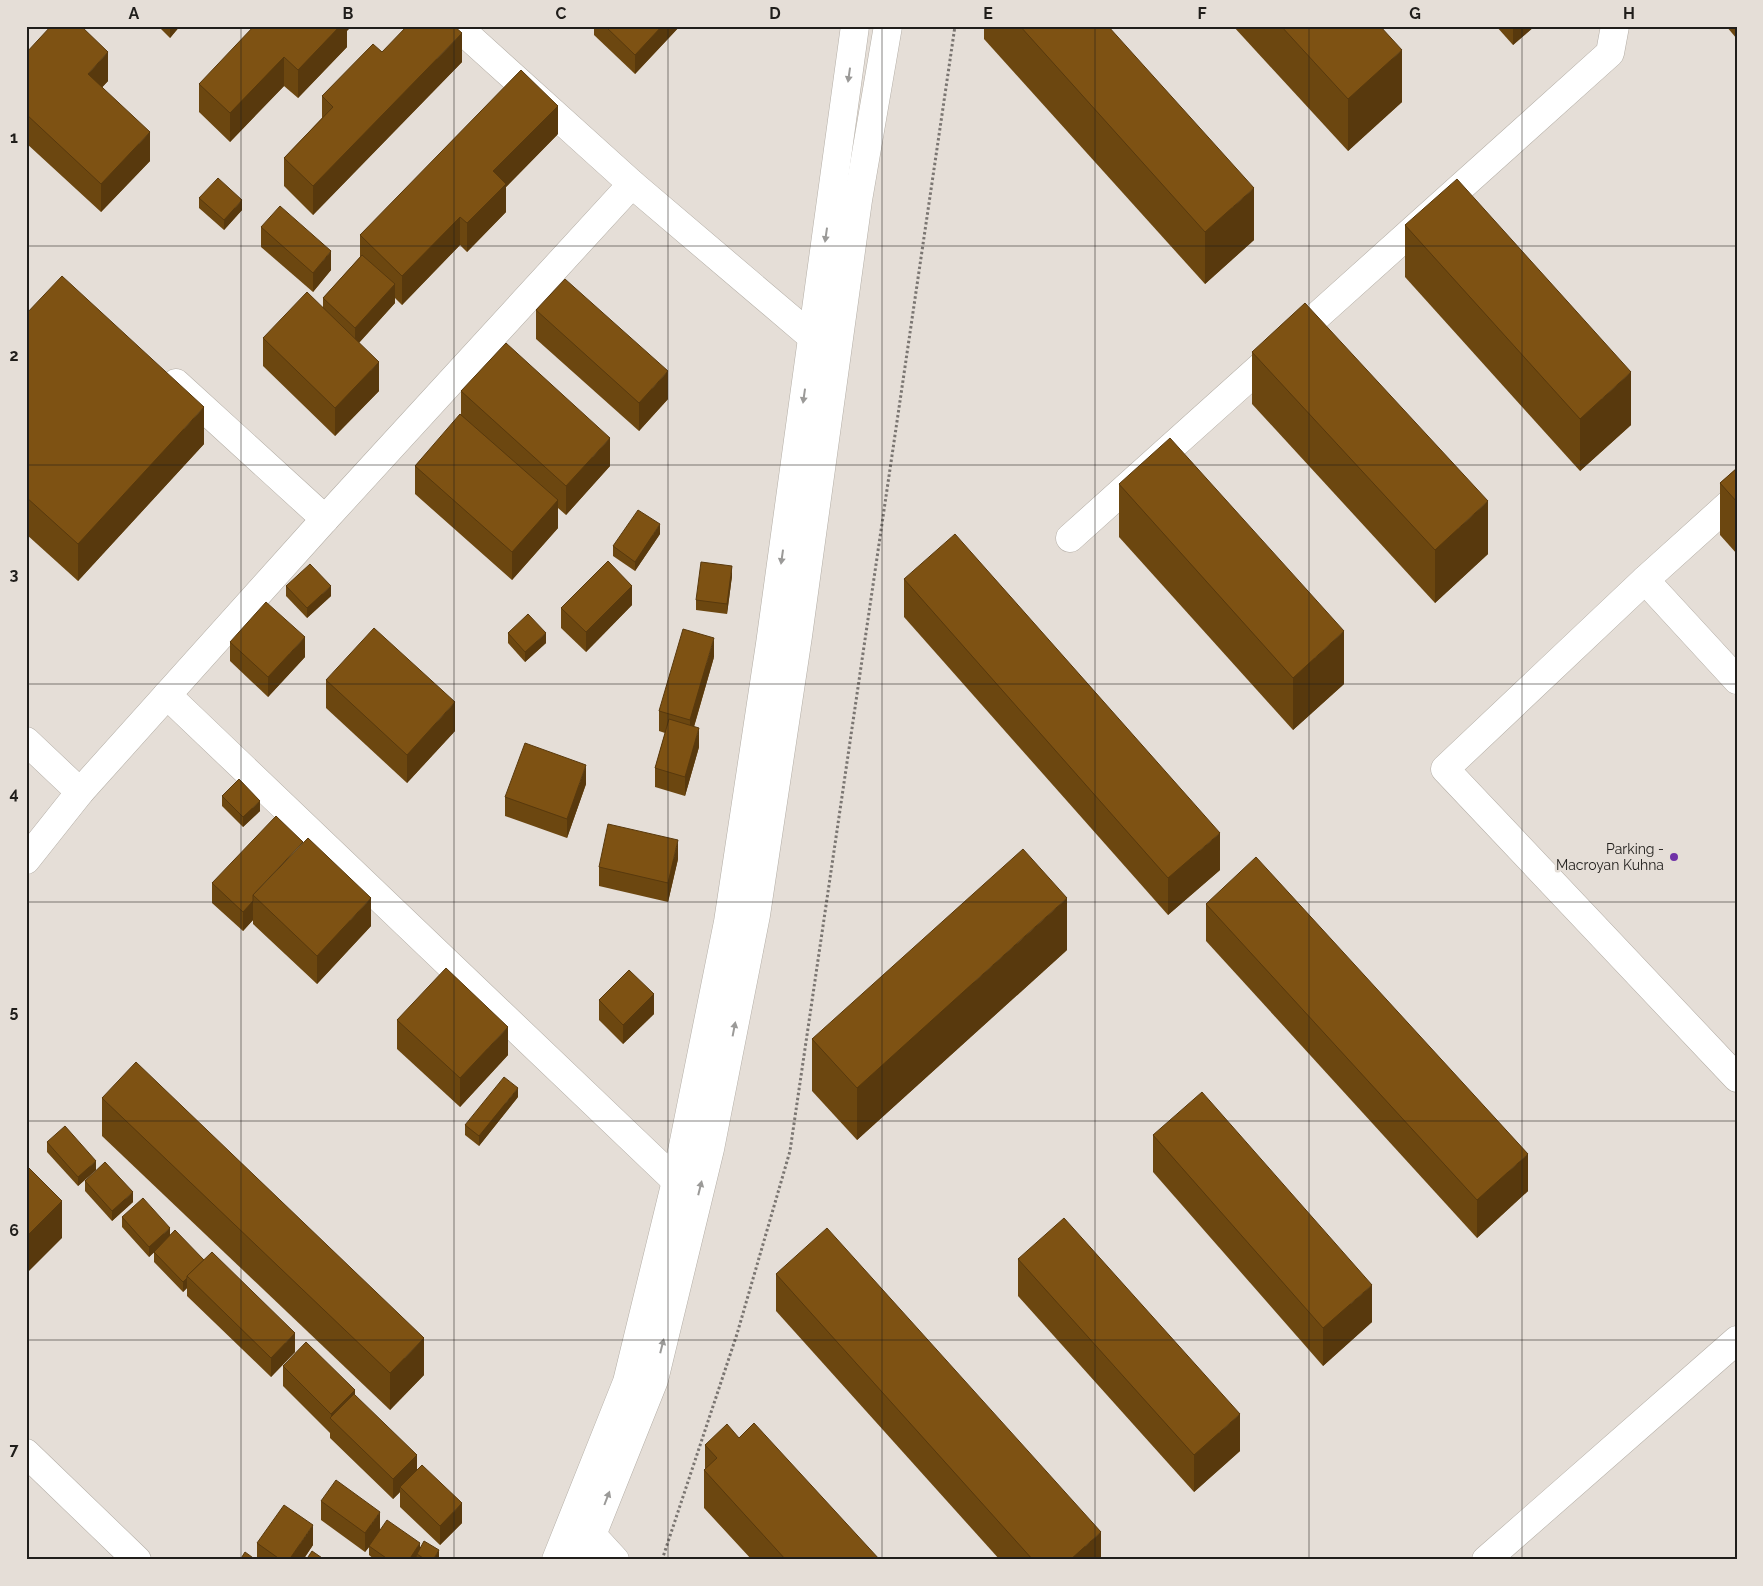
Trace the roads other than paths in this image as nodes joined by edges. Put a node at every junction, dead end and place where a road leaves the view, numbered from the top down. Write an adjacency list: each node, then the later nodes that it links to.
1 (457, 26): 5 (main road)
2 (855, 26): 6 (main road, one-way to 6)
3 (888, 26): 21 (main road, one-way to 3)
4 (1615, 26): 10 (main road)
5 (632, 184): 6 (main road); 9 (main road)
6 (812, 337): 18 (main road, one-way to 18)
7 (154, 364): 9 (main road)
8 (1737, 497): 11 (main road)
9 (324, 518): 13 (main road)
10 (1070, 538)
11 (1645, 580): 12 (main road); 17 (main road)
12 (1737, 680)
13 (167, 695): 15 (main road); 18 (main road)
14 (26, 741): 15 (main road)
15 (80, 792): 16 (main road)
16 (26, 860)
17 (1737, 1078)
18 (676, 1181): 23 (main road)
19 (1737, 1340): 25 (main road)
20 (26, 1453): 22 (main road)
21 (587, 1548): 24 (main road)
22 (137, 1560)
23 (556, 1560)
24 (614, 1560)
25 (1486, 1560)

